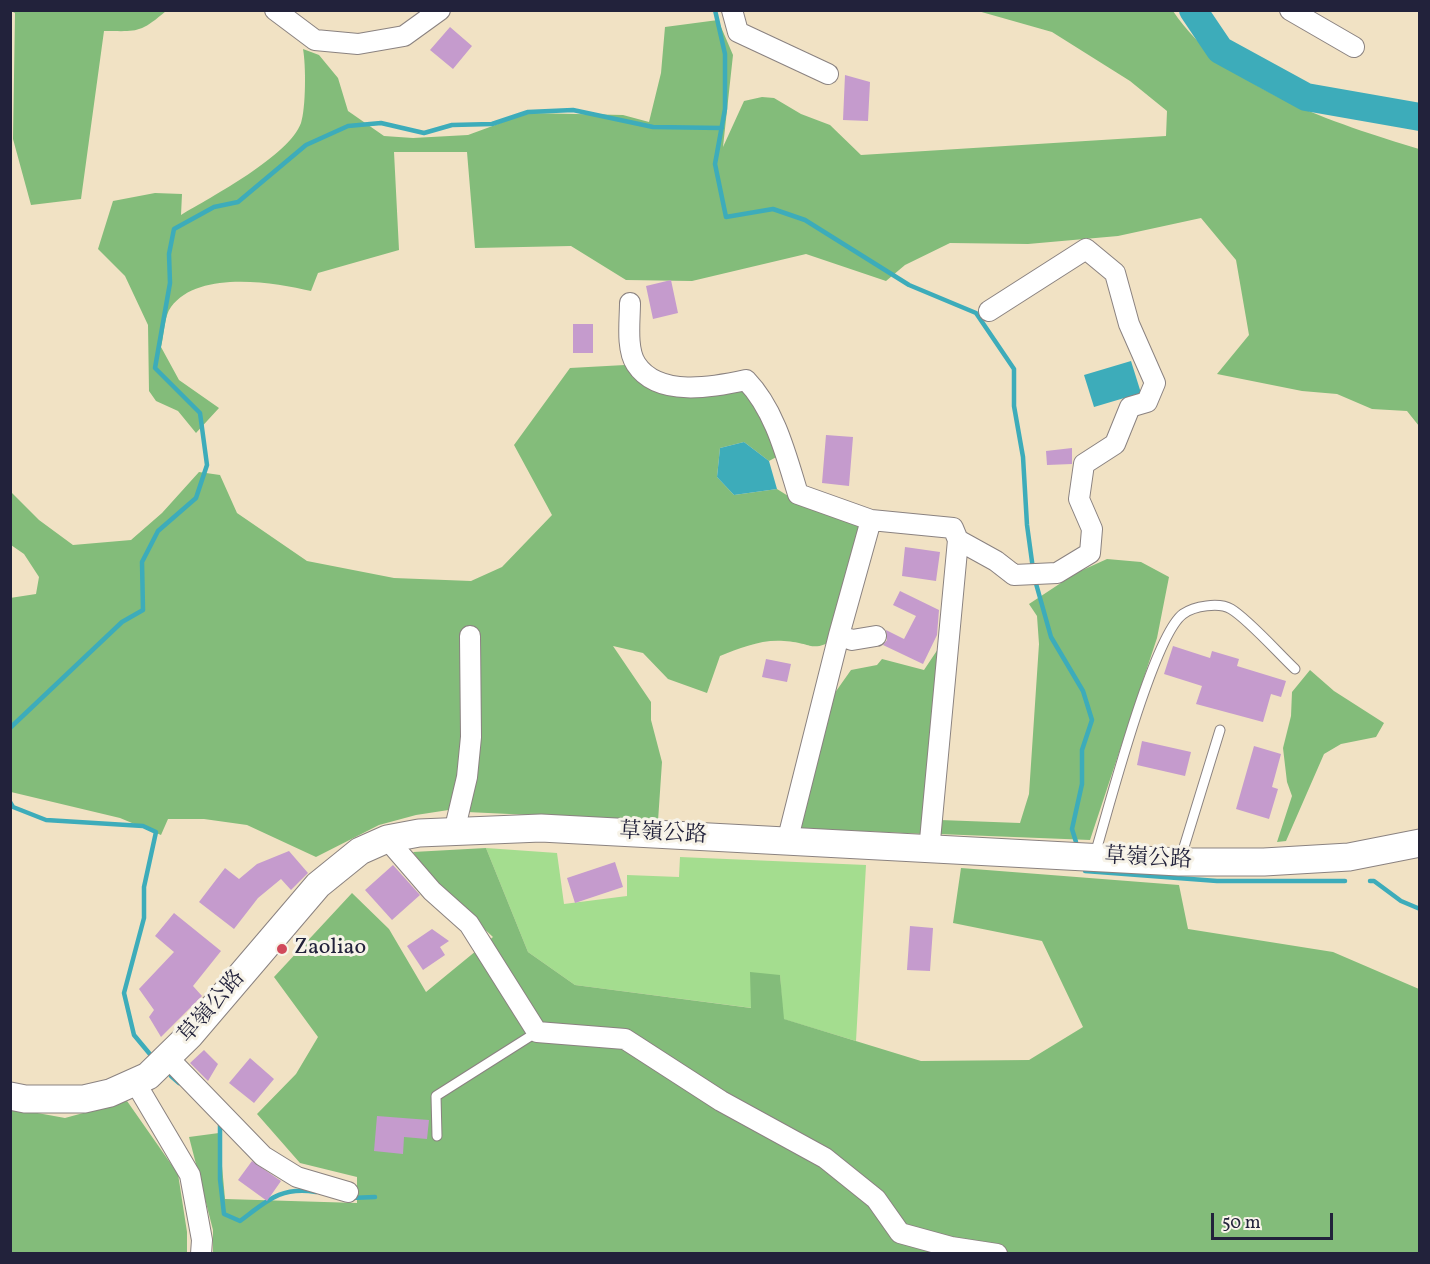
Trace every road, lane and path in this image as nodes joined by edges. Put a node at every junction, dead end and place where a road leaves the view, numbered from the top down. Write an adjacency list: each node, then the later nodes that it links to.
1 (275, 10): 2 (street)
2 (440, 10)
3 (732, 10): 6 (street)
4 (1290, 10): 5 (street)
5 (1354, 47)
6 (828, 74)
7 (630, 303): 9 (street)
8 (989, 311): 10 (street)
9 (871, 520): 10 (street); 11 (street)
10 (958, 540): 20 (street)
11 (839, 635): 13 (street); 18 (street)
12 (470, 636): 16 (street)
13 (876, 636)
14 (1295, 669): 21 (lane)
15 (1220, 730): 22 (lane)
16 (454, 832): 17 (main road, 草嶺公路); 18 (main road, 草嶺公路)
17 (387, 839): 23 (street); 24 (main road, 草嶺公路)
18 (787, 842): 20 (main road, 草嶺公路)
19 (1419, 843): 22 (main road, 草嶺公路)
20 (929, 851): 21 (main road, 草嶺公路)
21 (1094, 856): 22 (main road, 草嶺公路)
22 (1179, 862)
23 (537, 1032): 27 (lane); 30 (street)
24 (169, 1059): 25 (main road, 草嶺公路); 28 (street)
25 (135, 1082): 26 (main road, 草嶺公路); 29 (street)
26 (10, 1096)
27 (437, 1136)
28 (348, 1192)
29 (201, 1254)
30 (997, 1254)

